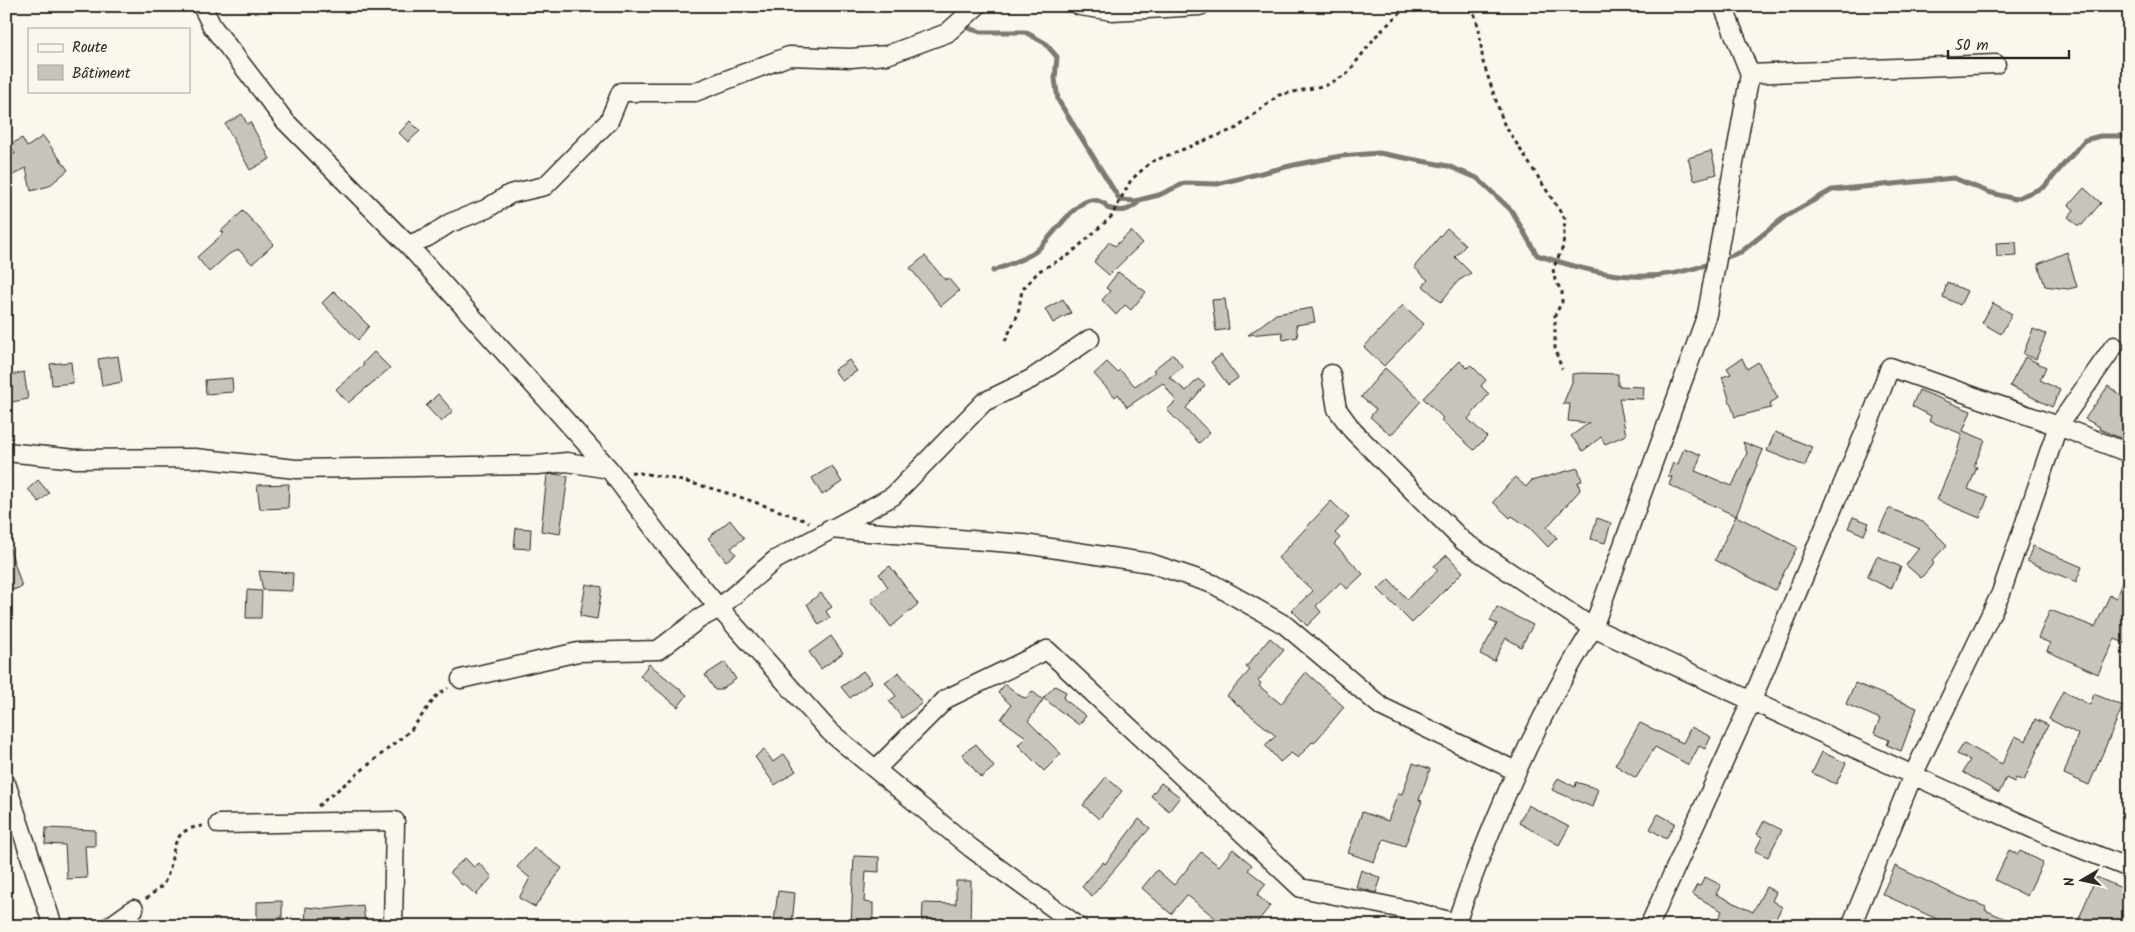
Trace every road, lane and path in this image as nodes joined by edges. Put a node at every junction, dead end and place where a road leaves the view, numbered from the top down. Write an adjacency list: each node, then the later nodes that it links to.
1 (202, 6): 11 (street)
2 (977, 6): 11 (street)
3 (1080, 6): 8 (street)
4 (1200, 6): 8 (street)
5 (1407, 6): 13 (path)
6 (1472, 6): 15 (path)
7 (1723, 6): 10 (street)
8 (1152, 8)
9 (1996, 64): 10 (street)
10 (1750, 74): 23 (street)
11 (408, 245): 20 (street)
12 (1090, 339): 21 (street)
13 (1005, 340)
14 (2114, 346): 17 (street)
15 (1562, 369)
16 (1331, 374): 23 (street)
17 (2058, 426): 19 (street); 25 (street); 28 (street)
18 (6, 452): 20 (street)
19 (2129, 453)
20 (609, 469): 21 (path); 22 (street)
21 (829, 530): 22 (street); 27 (street)
22 (719, 608): 24 (street); 26 (street)
23 (1593, 628): 25 (street); 27 (street)
24 (461, 679): 31 (path)
25 (1751, 702): 28 (street); 39 (street)
26 (876, 769): 34 (street); 38 (street)
27 (1516, 771): 34 (street)
28 (1913, 775): 32 (street); 40 (street)
29 (6, 783): 35 (street)
30 (219, 824): 31 (street); 33 (path)
31 (291, 824): 37 (street)
32 (2129, 868)
33 (134, 909): 36 (street)
34 (1455, 924)
35 (53, 926)
36 (110, 926)
37 (393, 926)
38 (1078, 926)
39 (1649, 926)
40 (1851, 926)

